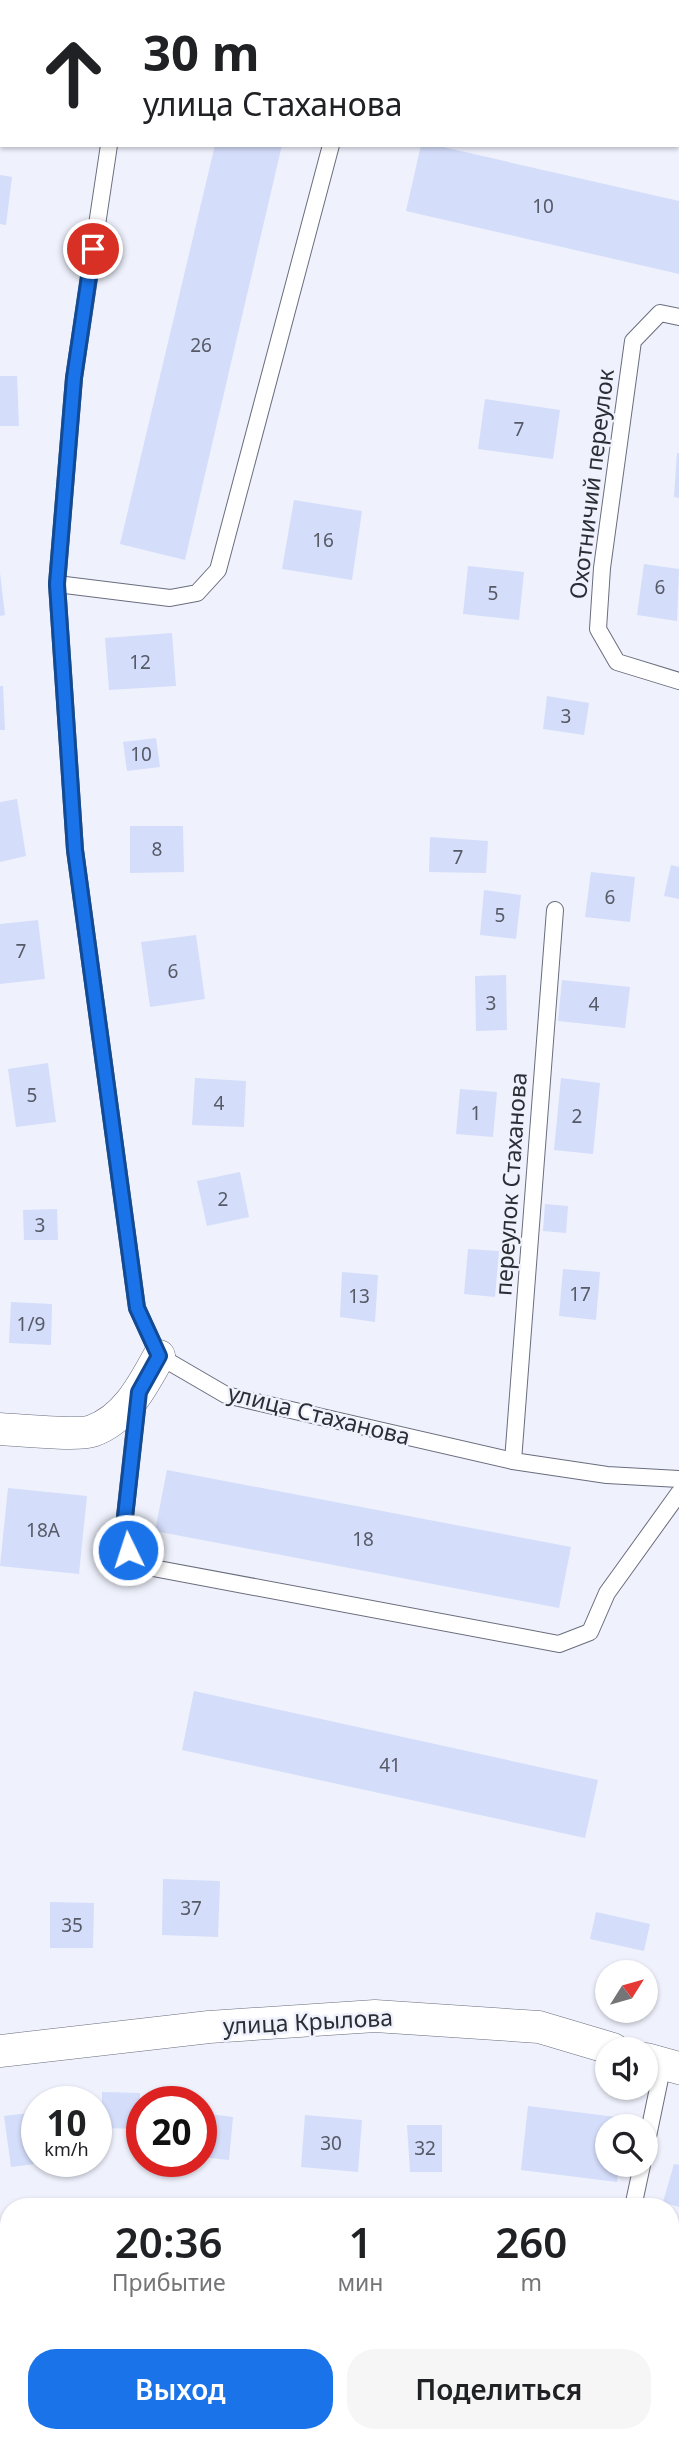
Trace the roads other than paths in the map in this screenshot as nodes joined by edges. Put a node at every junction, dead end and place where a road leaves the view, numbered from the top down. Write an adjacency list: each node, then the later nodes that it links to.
1 (109, 147): 4 (lane)
2 (330, 147): 4 (lane)
3 (679, 317): 5 (lane, Охотничий переулок)
4 (57, 584): 7 (lane)
5 (679, 681)
6 (555, 910): 10 (lane, переулок Стаханова)
7 (159, 1356): 8 (street); 10 (lane, улица Стаханова)
8 (139, 1392): 9 (street); 12 (lane)
9 (0, 1429)
10 (513, 1461): 11 (lane, улица Стаханова)
11 (679, 1479)
12 (679, 1493)
13 (595, 2044): 14 (street, улица Крылова)
14 (0, 2051)
15 (663, 2064): 16 (lane)
16 (653, 2114)
17 (639, 2177): 18 (lane)
18 (635, 2198)

